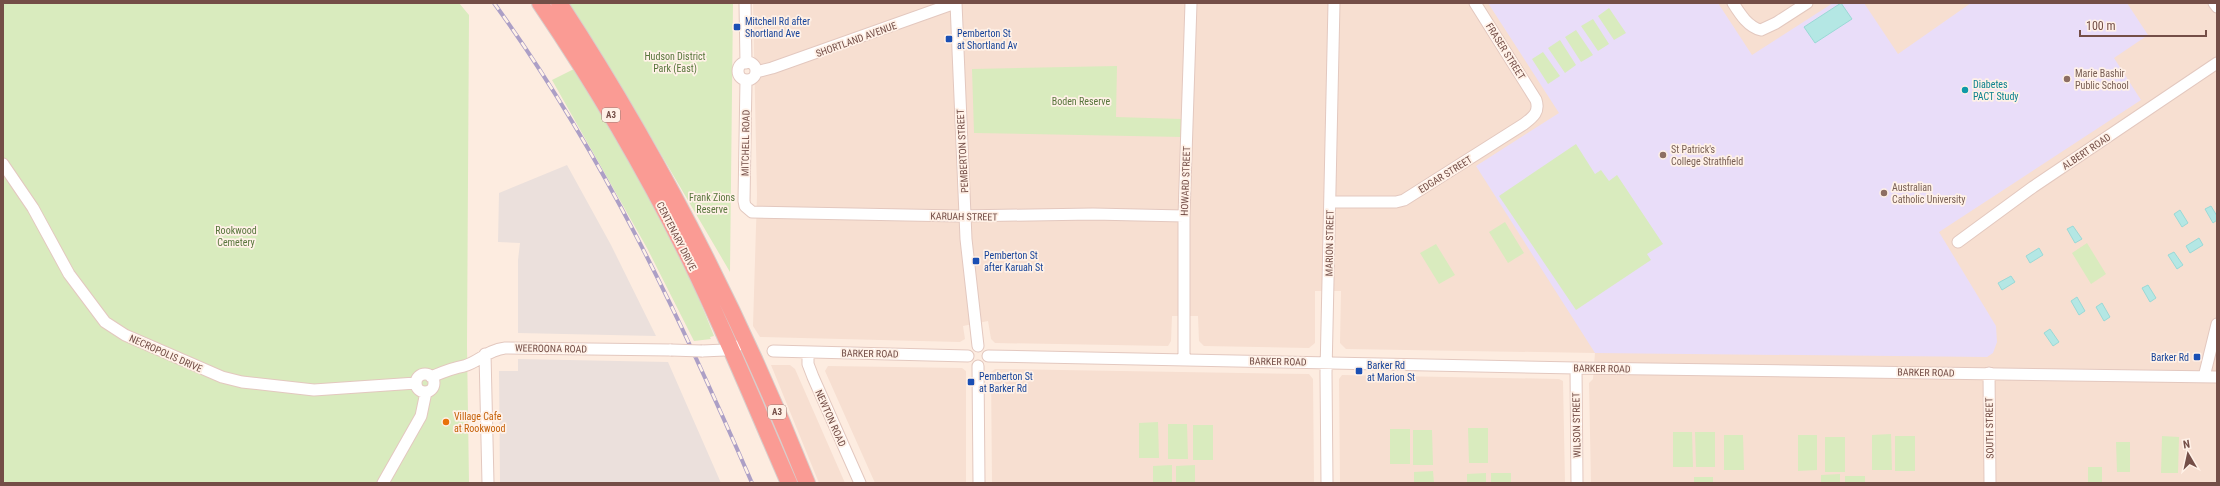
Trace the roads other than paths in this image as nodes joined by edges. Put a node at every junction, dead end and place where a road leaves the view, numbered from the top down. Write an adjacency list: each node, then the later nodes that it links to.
1 (540, 3): 26 (highway, CENTENARY DRIVE / A3)
2 (559, 3): 24 (highway, CENTENARY DRIVE / A3)
3 (745, 3): 12 (street)
4 (955, 3): 14 (street, SHORTLAND AVENUE); 20 (street, PEMBERTON STREET)
5 (1191, 3): 21 (street, HOWARD STREET)
6 (1334, 3): 18 (street, MARION STREET)
7 (1475, 3): 16 (street, FRASER STREET)
8 (1733, 3): 9 (street)
9 (1807, 3)
10 (2214, 3): 11 (street)
11 (2217, 7)
12 (746, 63): 14 (street); 15 (street)
13 (2217, 63): 22 (street, ALBERT ROAD)
14 (756, 72): 15 (street)
15 (746, 80): 19 (street, MITCHELL ROAD)
16 (1536, 100): 18 (street, EDGAR STREET)
17 (3, 164): 40 (street, NECROPOLIS DRIVE)
18 (1330, 202): 33 (street, MARION STREET)
19 (745, 206): 20 (street, KARUAH STREET)
20 (965, 216): 21 (street, KARUAH STREET); 25 (street, PEMBERTON STREET)
21 (1184, 216): 32 (street, HOWARD STREET)
22 (1958, 242)
23 (2217, 324): 37 (street)
24 (746, 342): 26 (street, WEEROONA ROAD); 45 (highway, CENTENARY DRIVE / A3)
25 (978, 346): 30 (street); 31 (street)
26 (730, 349): 29 (street, WEEROONA ROAD, bridge); 44 (highway, CENTENARY DRIVE / A3)
27 (773, 351): 28 (street, BARKER ROAD)
28 (808, 352): 30 (street, BARKER ROAD); 46 (street, NEWTON ROAD)
29 (485, 354): 39 (street); 43 (street)
30 (968, 356): 34 (street)
31 (988, 356): 32 (street, BARKER ROAD); 34 (street)
32 (1184, 359): 33 (street, BARKER ROAD)
33 (1327, 362): 35 (street, BARKER ROAD); 48 (street, MARION STREET)
34 (978, 366): 47 (street)
35 (1576, 368): 36 (street, BARKER ROAD); 49 (street, WILSON STREET)
36 (1989, 373): 37 (street, BARKER ROAD); 50 (street, SOUTH STREET)
37 (2204, 377): 38 (street, BARKER ROAD)
38 (2217, 377)
39 (433, 380): 40 (street); 41 (street)
40 (416, 382): 41 (street)
41 (426, 392): 42 (street)
42 (383, 483)
43 (488, 483)
44 (789, 483)
45 (807, 483)
46 (860, 483)
47 (979, 483)
48 (1327, 483)
49 (1577, 483)
50 (1990, 483)

